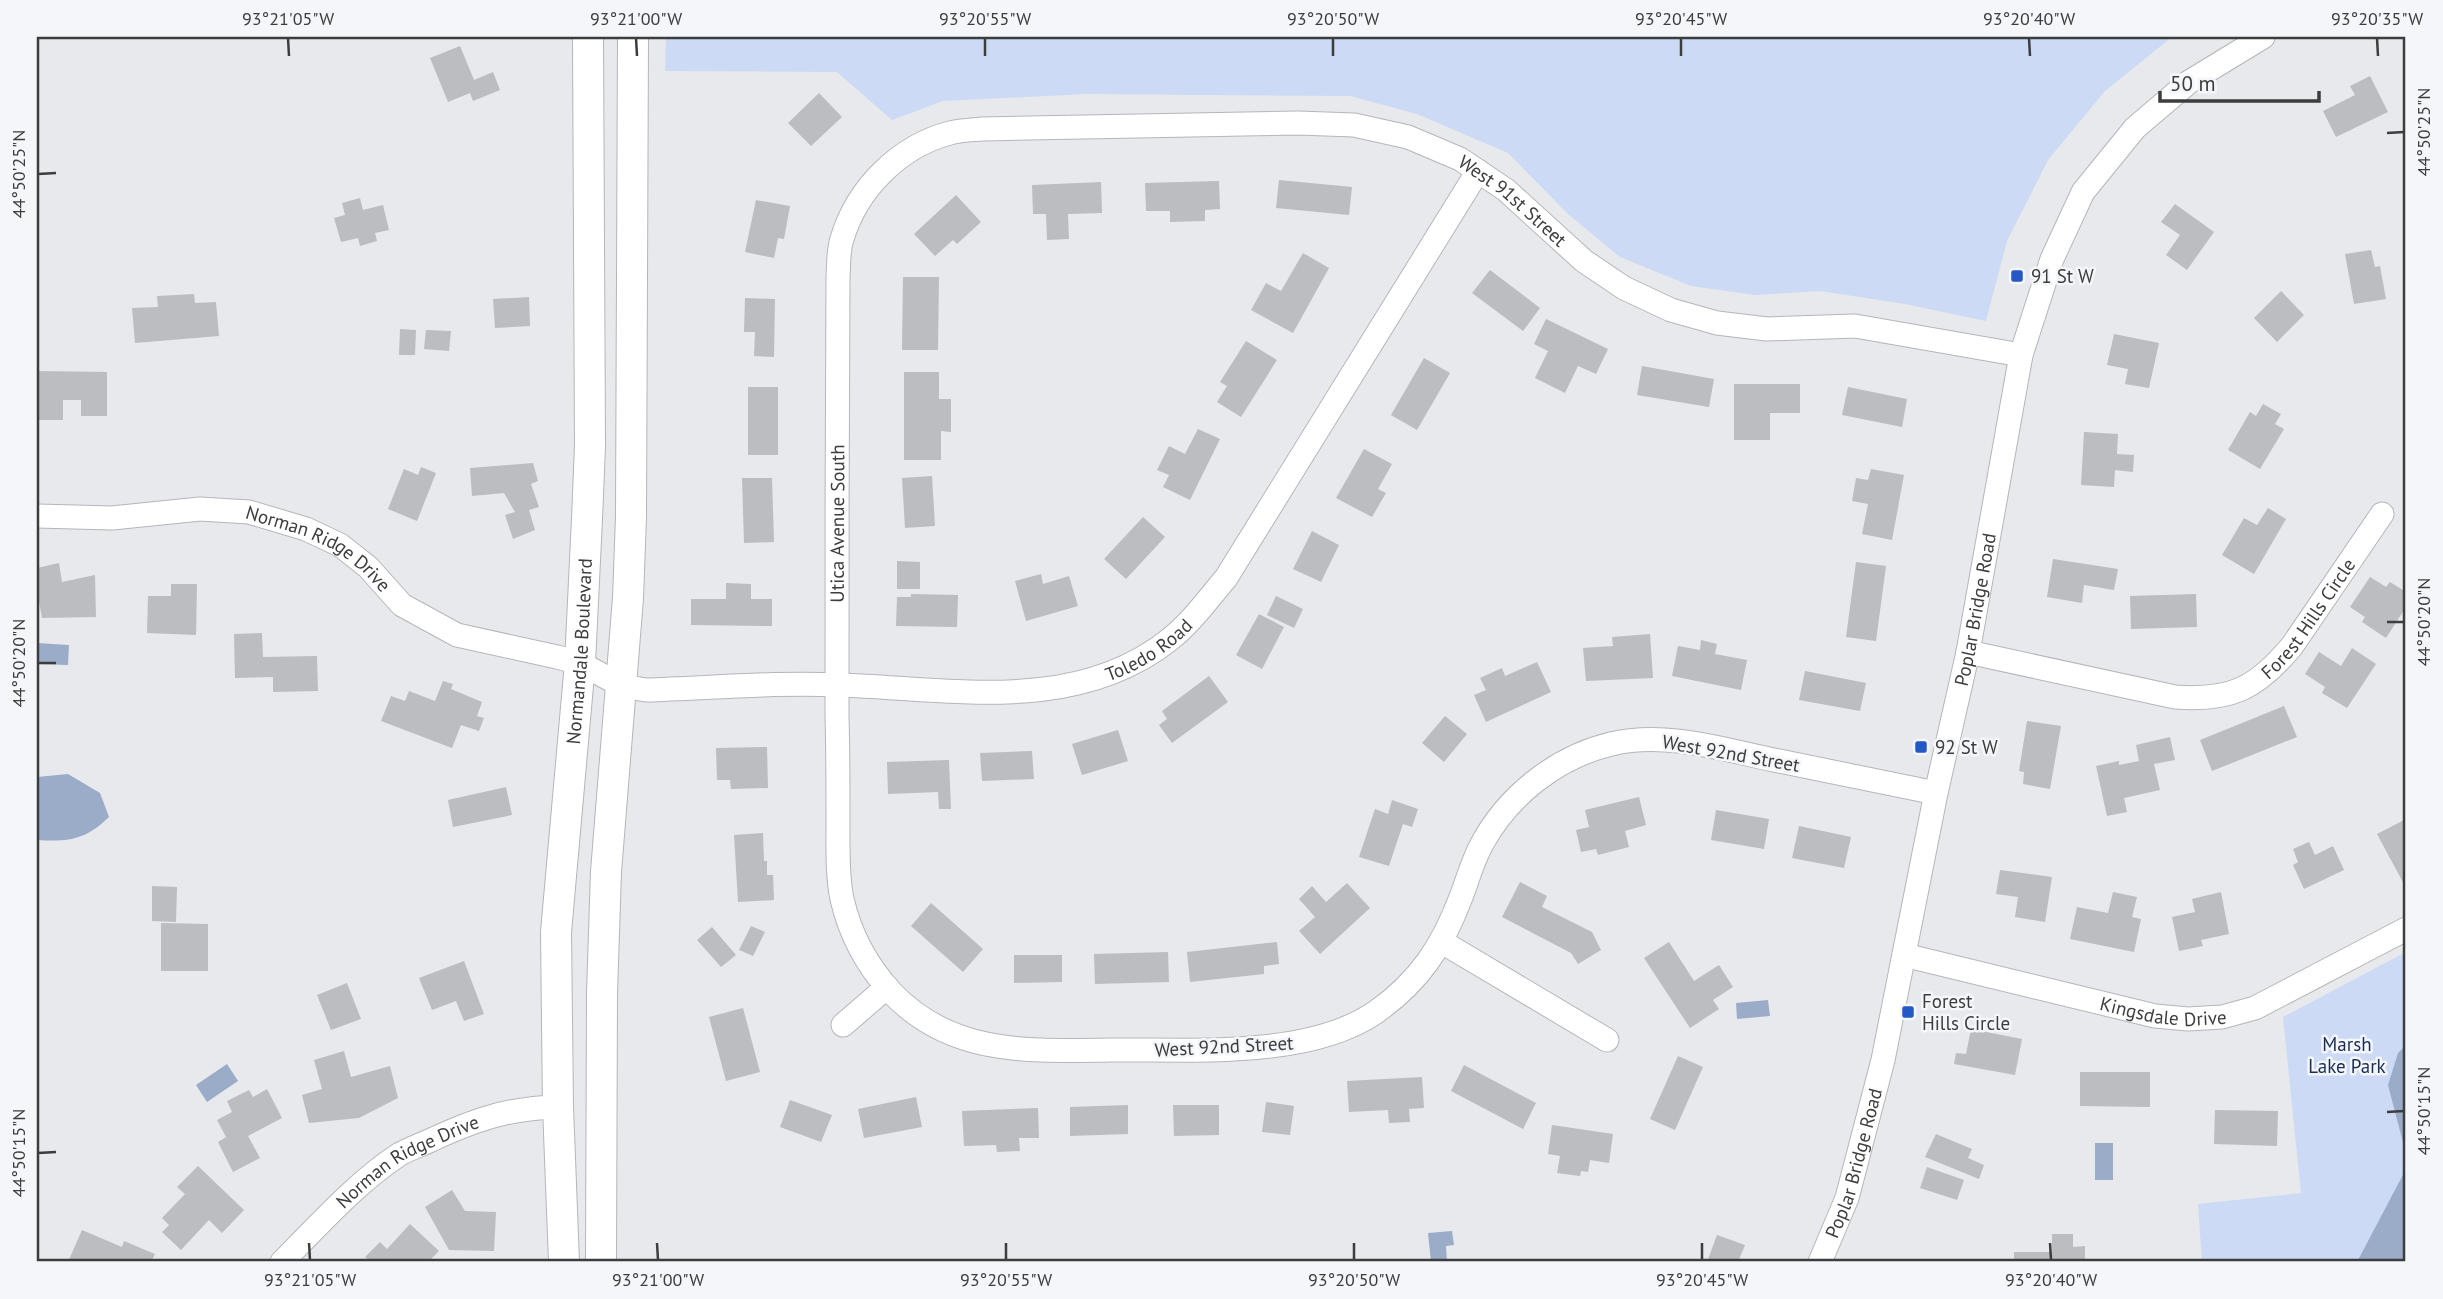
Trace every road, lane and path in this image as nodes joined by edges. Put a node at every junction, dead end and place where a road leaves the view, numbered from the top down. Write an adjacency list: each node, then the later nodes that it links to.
1 (588, 37): 10 (main road, Normandale Boulevard)
2 (633, 37): 12 (main road)
3 (2263, 37): 6 (street, Poplar Bridge Road)
4 (983, 129): 5 (street, West 91st Street); 11 (street, Utica Avenue South)
5 (1478, 172): 6 (street, West 91st Street); 11 (street, Toledo Road)
6 (2021, 355): 9 (street, Poplar Bridge Road)
7 (2382, 514): 9 (street, Forest Hills Circle)
8 (37, 516): 10 (street, Norman Ridge Drive)
9 (1968, 652): 13 (street, Poplar Bridge Road)
10 (580, 663): 12 (street, Toledo Road); 20 (main road, Normandale Boulevard)
11 (837, 685): 12 (street, Toledo Road); 17 (street, Utica Avenue South)
12 (622, 686): 23 (main road)
13 (1936, 793): 15 (street, West 92nd Street); 16 (street, Poplar Bridge Road)
14 (2406, 929): 16 (street, Kingsdale Drive)
15 (1442, 942): 17 (street, West 92nd Street); 19 (street)
16 (1904, 955): 24 (street, Poplar Bridge Road)
17 (887, 986): 18 (street)
18 (844, 1025)
19 (1607, 1040)
20 (558, 1107): 21 (street, Norman Ridge Drive); 22 (main road, Normandale Boulevard)
21 (282, 1262)
22 (564, 1262)
23 (601, 1262)
24 (1820, 1262)

